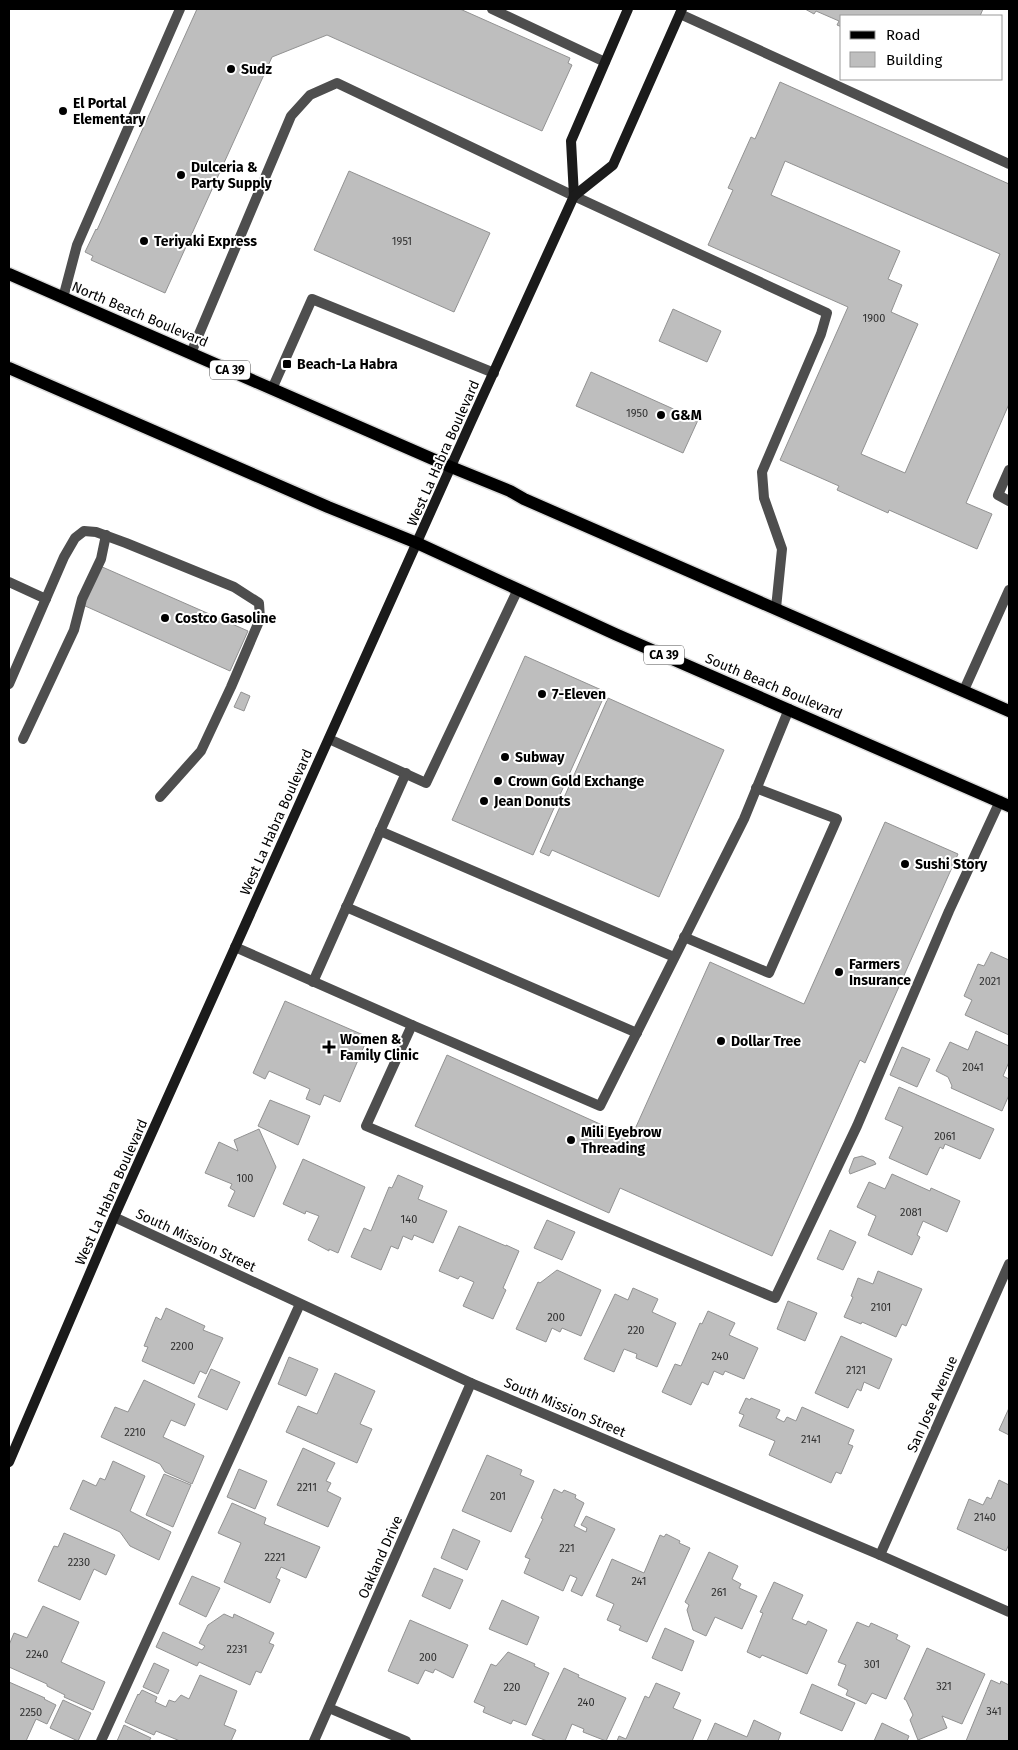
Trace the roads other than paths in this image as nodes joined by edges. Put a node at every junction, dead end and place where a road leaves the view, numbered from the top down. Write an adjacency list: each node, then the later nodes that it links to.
1 (180, 9): 9 (street)
2 (492, 9): 5 (street)
3 (628, 9): 5 (main road, West La Habra Boulevard)
4 (681, 11): 6 (street); 7 (main road, West La Habra Boulevard)
5 (605, 62): 7 (main road, West La Habra Boulevard)
6 (1009, 164)
7 (574, 196): 10 (street); 12 (main road, West La Habra Boulevard); 23 (street)
8 (9, 274): 9 (main road, North Beach Boulevard / CA 39)
9 (63, 298): 10 (main road, North Beach Boulevard / CA 39)
10 (191, 353): 13 (main road, North Beach Boulevard / CA 39)
11 (9, 368): 18 (main road, CA 39)
12 (494, 374): 13 (street); 14 (main road, West La Habra Boulevard)
13 (272, 389): 14 (main road, North Beach Boulevard / CA 39)
14 (451, 467): 18 (main road, West La Habra Boulevard); 23 (main road, CA 39)
15 (1009, 470): 16 (street)
16 (1009, 501)
17 (106, 535): 22 (street); 28 (street); 32 (street)
18 (417, 542): 20 (main road, South Beach Boulevard / CA 39); 29 (main road, West La Habra Boulevard)
19 (9, 582): 22 (street)
20 (518, 589): 26 (main road, South Beach Boulevard / CA 39); 30 (street)
21 (1009, 590): 25 (street)
22 (46, 599): 24 (street)
23 (776, 608): 25 (main road, CA 39)
24 (9, 684)
25 (964, 690): 27 (main road, CA 39)
26 (789, 709): 31 (street); 33 (main road, South Beach Boulevard / CA 39)
27 (1009, 711)
28 (23, 739)
29 (329, 739): 30 (street); 37 (main road, West La Habra Boulevard)
30 (406, 773): 34 (street)
31 (756, 788): 36 (street); 36 (street)
32 (160, 797)
33 (1004, 803): 40 (street)
34 (380, 831): 35 (street); 38 (street)
35 (346, 907): 39 (street); 41 (street)
36 (684, 937): 38 (street)
37 (235, 947): 39 (street); 42 (main road, West La Habra Boulevard)
38 (674, 957): 41 (street)
39 (313, 982): 40 (street)
40 (412, 1025): 41 (street)
41 (637, 1032)
42 (114, 1218): 44 (street, South Mission Street); 46 (main road, West La Habra Boulevard)
43 (1009, 1264): 47 (street, San Jose Avenue)
44 (300, 1304): 45 (street, South Mission Street); 50 (street)
45 (471, 1383): 47 (street, South Mission Street); 49 (street, Oakland Drive)
46 (9, 1462)
47 (880, 1555): 48 (street, South Mission Street)
48 (1009, 1612)
49 (329, 1708): 51 (street, Oakland Drive); 52 (street)
50 (101, 1741)
51 (314, 1741)
52 (406, 1741)

